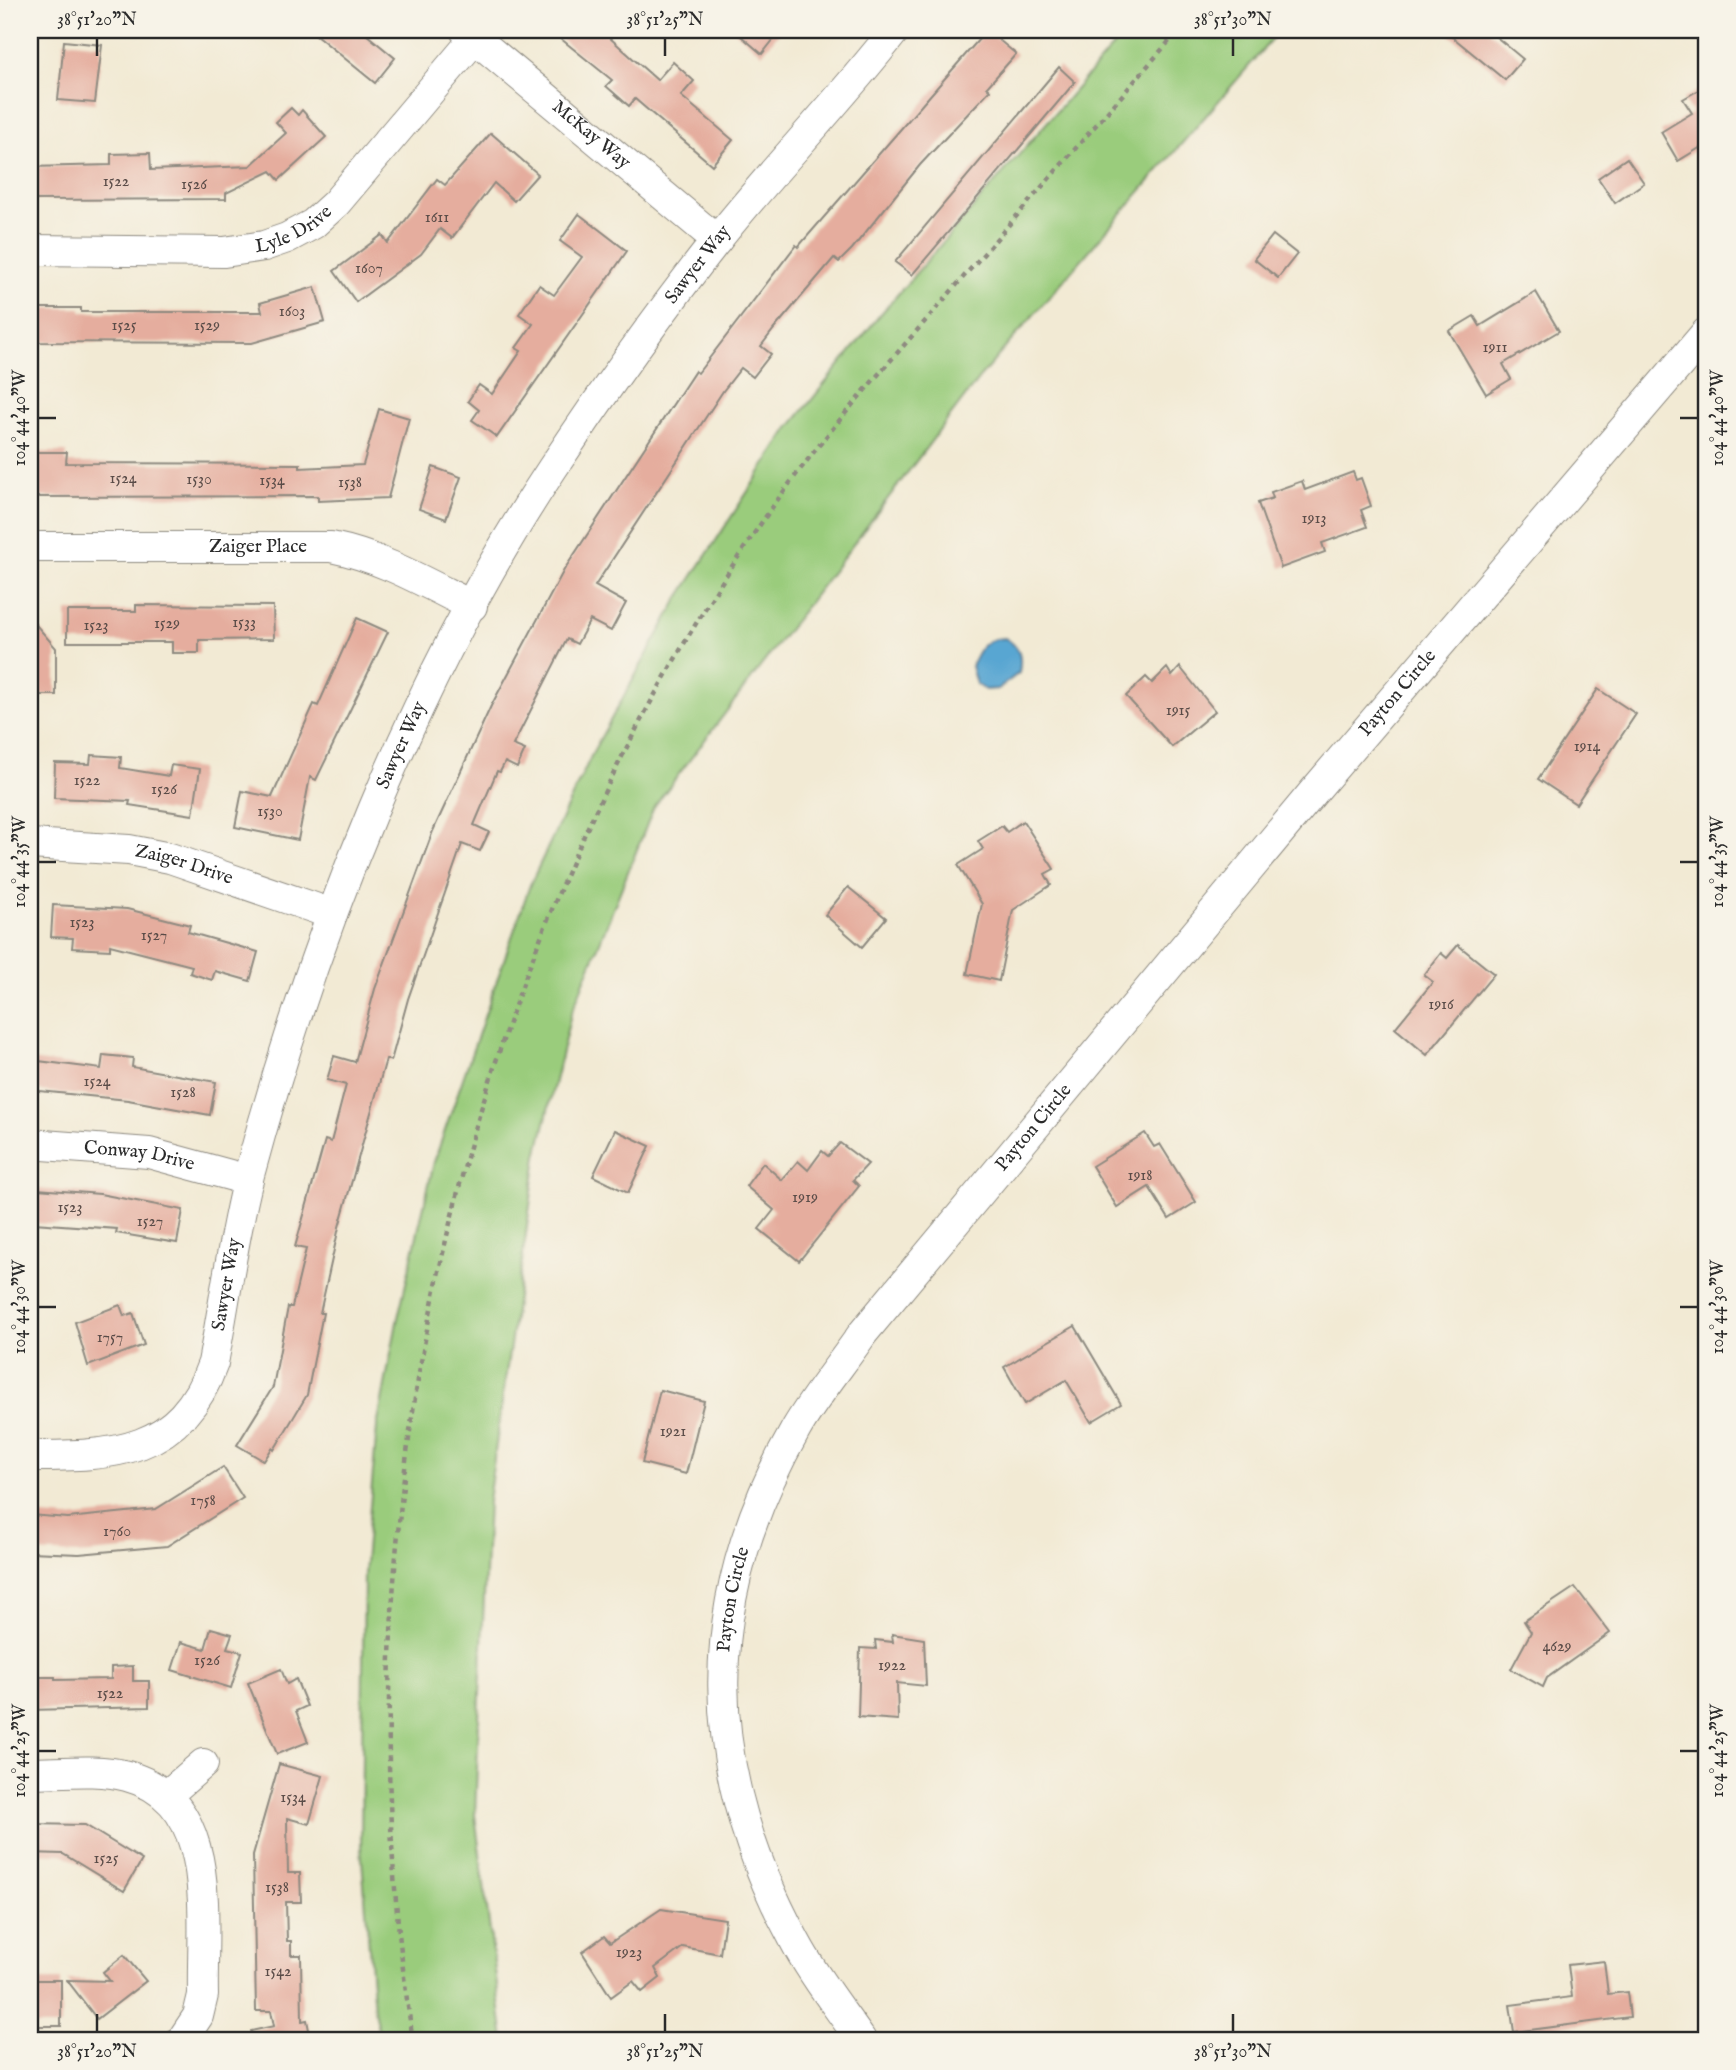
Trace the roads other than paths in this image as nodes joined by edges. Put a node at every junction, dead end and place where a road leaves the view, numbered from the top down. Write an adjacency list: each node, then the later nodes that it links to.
1 (895, 30): 3 (street, Sawyer Way)
2 (470, 34): 3 (street, McKay Way); 4 (street, Lyle Drive)
3 (717, 240): 7 (street, Sawyer Way)
4 (30, 250)
5 (1706, 333): 17 (street, Payton Circle)
6 (30, 548): 7 (street, Zaiger Place)
7 (472, 606): 9 (street, Sawyer Way)
8 (30, 844): 9 (street, Zaiger Drive)
9 (331, 914): 11 (street, Sawyer Way)
10 (30, 1144): 11 (street, Conway Drive)
11 (248, 1180): 12 (street, Sawyer Way)
12 (30, 1456)
13 (204, 1764): 15 (street)
14 (30, 1773): 15 (street)
15 (167, 1795): 16 (street)
16 (182, 2040)
17 (861, 2040)

